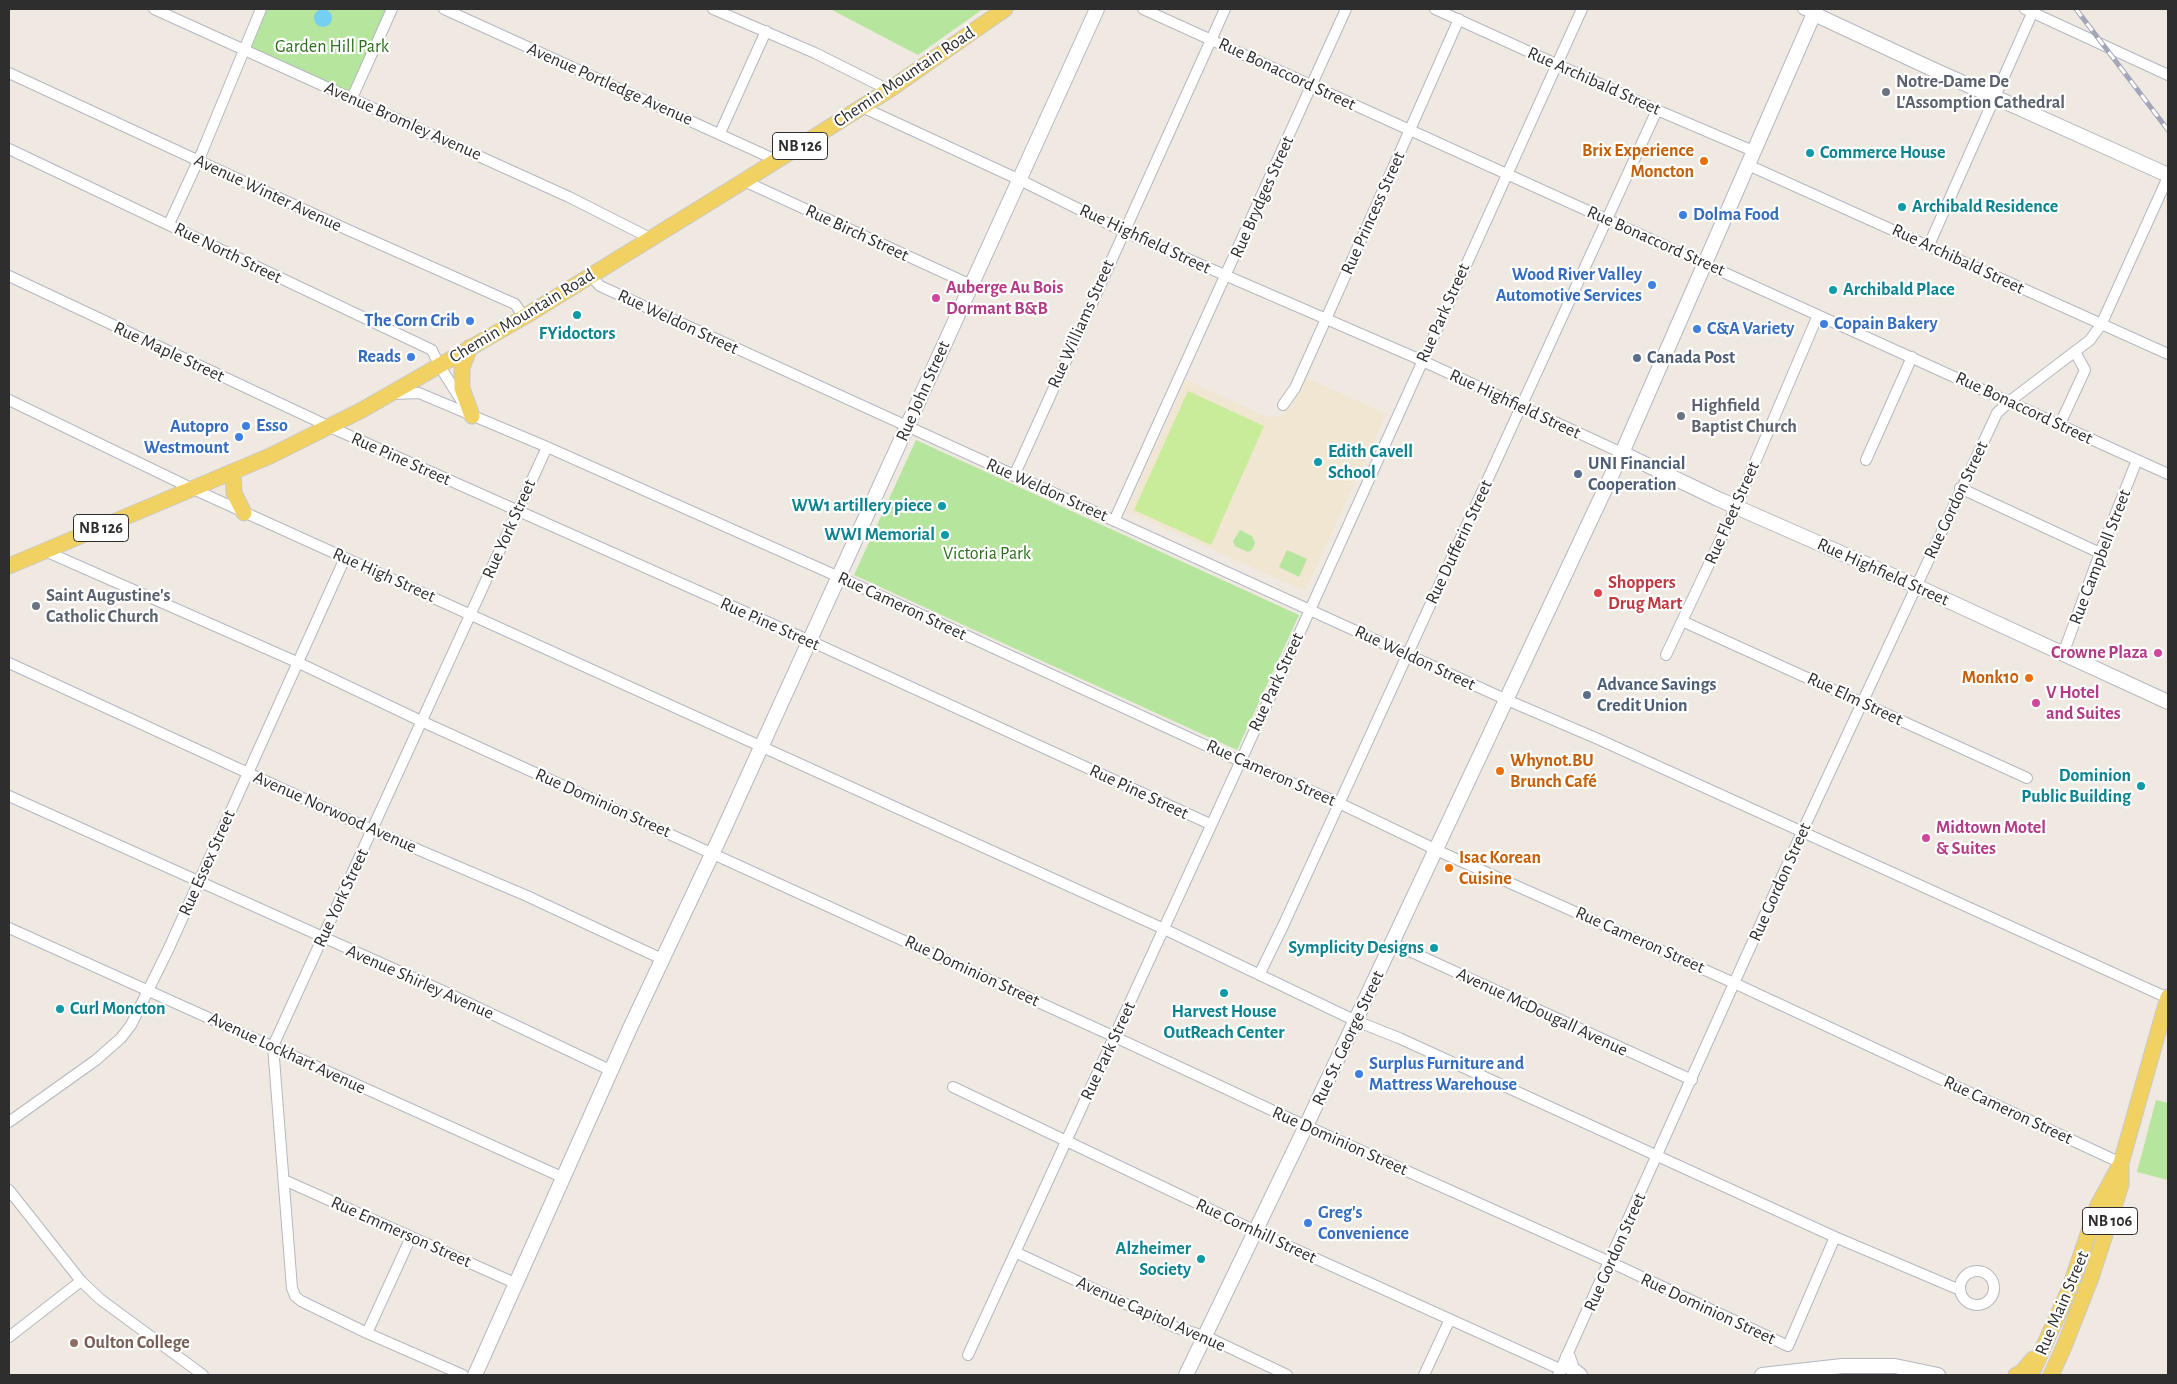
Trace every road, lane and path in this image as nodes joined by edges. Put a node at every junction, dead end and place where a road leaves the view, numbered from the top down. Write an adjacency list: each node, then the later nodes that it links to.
1 (154, 9): 18 (street, Avenue Bromley Avenue)
2 (261, 9): 18 (street)
3 (392, 9): 25 (street)
4 (444, 9): 29 (street, Avenue Portledge Avenue)
5 (713, 9): 16 (street)
6 (1005, 9): 23 (main road, Chemin Mountain Road / NB 126)
7 (1097, 9): 37 (street, Rue John Street)
8 (1143, 9): 17 (street, Rue Bonaccord Street)
9 (1225, 9): 17 (street, Rue Williams Street)
10 (1346, 9): 22 (street, Rue Brydges Street)
11 (1435, 9): 15 (street, Rue Archibald Street)
12 (1582, 9): 19 (street, Rue Park Street)
13 (1811, 10): 24 (street); 31 (street, Rue St. George Street)
14 (2030, 10): 21 (street); 24 (street)
15 (1459, 19): 19 (street, Rue Archibald Street); 28 (street, Rue Princess Street)
16 (766, 31): 23 (street); 29 (street)
17 (1211, 39): 22 (street, Rue Bonaccord Street); 41 (street, Rue Williams Street)
18 (243, 49): 25 (street, Avenue Bromley Avenue); 32 (street)
19 (1557, 65): 27 (street, Rue Archibald Street); 35 (street, Rue Park Street)
20 (9, 73): 32 (street, Avenue Winter Avenue)
21 (2168, 75)
22 (1313, 85): 28 (street, Rue Bonaccord Street); 47 (street, Rue Brydges Street)
23 (889, 90): 26 (main road, Chemin Mountain Road / NB 126)
24 (1995, 96): 36 (street); 43 (street)
25 (352, 98): 42 (street, Avenue Bromley Avenue)
26 (862, 107): 33 (main road, Chemin Mountain Road / NB 126); 37 (street, Rue Highfield Street)
27 (1657, 110): 31 (street, Rue Archibald Street); 39 (street, Rue Dufferin Street)
28 (1410, 129): 35 (street, Rue Bonaccord Street); 51 (street, Rue Princess Street)
29 (720, 133): 33 (street, Avenue Portledge Avenue)
30 (9, 149): 40 (street, Rue North Street)
31 (1753, 152): 34 (street, Rue St. George Street)
32 (197, 160): 40 (street); 50 (street, Avenue Winter Avenue)
33 (776, 160): 38 (main road, Chemin Mountain Road / NB 126)
34 (1748, 165): 43 (street, Rue Archibald Street); 44 (street, Rue St. George Street)
35 (1507, 174): 39 (street, Rue Bonaccord Street); 57 (street, Rue Park Street)
36 (2168, 176): 52 (street, Rue Gordon Street)
37 (1020, 180): 41 (street, Rue Highfield Street); 48 (street, Rue John Street)
38 (744, 181): 42 (main road, Chemin Mountain Road / NB 126); 48 (street, Rue Birch Street)
39 (1608, 221): 44 (street, Rue Bonaccord Street); 63 (street, Rue Dufferin Street)
40 (169, 224): 58 (street, Rue North Street)
41 (1123, 231): 47 (street, Rue Highfield Street); 74 (street, Rue Williams Street)
42 (650, 238): 45 (main road, Chemin Mountain Road / NB 126)
43 (1929, 245): 52 (street, Rue Archibald Street)
44 (1705, 263): 49 (street, Rue Bonaccord Street); 69 (street, Rue St. George Street)
45 (590, 275): 50 (main road, Chemin Mountain Road / NB 126); 67 (street, Rue Weldon Street)
46 (9, 276): 66 (street, Rue Maple Street)
47 (1226, 276): 51 (street, Rue Highfield Street); 80 (street, Rue Brydges Street)
48 (971, 285): 67 (street, Rue John Street)
49 (1818, 315): 56 (street, Rue Bonaccord Street); 77 (street, Rue Fleet Street)
50 (524, 317): 53 (main road, Chemin Mountain Road / NB 126)
51 (1326, 319): 57 (street, Rue Highfield Street); 62 (street, Rue Princess Street)
52 (2102, 325): 54 (street, Rue Gordon Street); 55 (street, Rue Archibald Street)
53 (470, 347): 58 (main road, Chemin Mountain Road / NB 126); 64 (main road)
54 (2075, 352): 61 (street, Rue Gordon Street); 65 (street)
55 (2168, 354)
56 (1912, 357): 61 (street, Rue Bonaccord Street); 70 (street)
57 (1422, 360): 63 (street, Rue Highfield Street); 87 (street, Rue Park Street)
58 (439, 366): 59 (main road, Chemin Mountain Road / NB 126); 64 (street)
59 (392, 394): 64 (street, Rue Cameron Street); 66 (main road, Chemin Mountain Road / NB 126)
60 (9, 400): 76 (street, Rue High Street)
61 (2010, 401): 65 (street, Rue Bonaccord Street); 75 (street, Rue Gordon Street)
62 (1283, 405)
63 (1521, 408): 69 (street, Rue Highfield Street); 91 (street, Rue Dufferin Street)
64 (472, 416): 68 (street, Rue Cameron Street)
65 (2060, 424): 71 (street, Rue Bonaccord Street)
66 (330, 427): 72 (main road, Chemin Mountain Road / NB 126); 79 (street, Rue Pine Street)
67 (908, 427): 74 (street, Rue Weldon Street); 85 (street, Rue John Street)
68 (547, 447): 79 (street, Rue York Street); 85 (street, Rue Cameron Street)
69 (1622, 454): 77 (street, Rue Highfield Street); 96 (street, Rue St. George Street)
70 (1866, 460)
71 (2137, 460): 73 (street, Rue Bonaccord Street); 82 (street, Rue Campbell Street)
72 (233, 472): 76 (main road, Chemin Mountain Road / NB 126); 78 (main road)
73 (2168, 474)
74 (1014, 476): 80 (street, Rue Weldon Street)
75 (1960, 488): 82 (street); 86 (street, Rue Gordon Street)
76 (193, 489): 78 (street, Rue High Street); 81 (main road, Chemin Mountain Road / NB 126)
77 (1736, 507): 86 (street, Rue Highfield Street); 89 (street, Rue Fleet Street)
78 (244, 512): 83 (street, Rue High Street)
79 (517, 512): 88 (street, Rue York Street); 90 (street, Rue Pine Street)
80 (1114, 521): 87 (street, Rue Weldon Street)
81 (46, 551): 84 (main road, Chemin Mountain Road / NB 126); 95 (street, Rue Dominion Street)
82 (2100, 553): 92 (street, Rue Campbell Street)
83 (346, 558): 88 (street, Rue High Street); 95 (street, Rue Essex Street)
84 (9, 566)
85 (839, 576): 90 (street, Rue John Street); 101 (street, Rue Cameron Street)
86 (1916, 586): 92 (street, Rue Highfield Street); 97 (street, Rue Gordon Street)
87 (1310, 610): 91 (street, Rue Weldon Street); 101 (street, Rue Park Street)
88 (471, 614): 99 (street, Rue York Street); 100 (street, Rue High Street)
89 (1682, 621): 93 (street, Rue Fleet Street); 97 (street, Rue Elm Street)
90 (808, 640): 100 (street, Rue John Street); 106 (street, Rue Pine Street)
91 (1408, 654): 96 (street, Rue Weldon Street); 105 (street, Rue Dufferin Street)
92 (2063, 654): 98 (street, Rue Highfield Street)
93 (1666, 655)
94 (9, 663): 102 (street, Avenue Norwood Avenue)
95 (299, 663): 99 (street, Rue Dominion Street); 102 (street, Rue Essex Street)
96 (1507, 700): 108 (street, Rue Weldon Street); 109 (street, Rue St. George Street)
97 (1863, 702): 103 (street, Rue Elm Street); 108 (street, Rue Gordon Street)
98 (2168, 702)
99 (421, 721): 107 (street, Rue York Street); 110 (street, Rue Dominion Street)
100 (762, 746): 110 (street, Rue John Street); 113 (street, Rue High Street)
101 (1241, 761): 105 (street, Rue Cameron Street); 106 (street, Rue Park Street)
102 (247, 772): 107 (street, Avenue Norwood Avenue); 111 (street, Rue Essex Street)
103 (2027, 778)
104 (9, 796): 111 (street, Avenue Shirley Avenue)
105 (1339, 803): 109 (street, Rue Cameron Street); 117 (street, Rue Dufferin Street)
106 (1210, 824): 113 (street, Rue Park Street)
107 (372, 830): 114 (street, Rue York Street); 116 (street, Avenue Norwood Avenue)
108 (1802, 832): 118 (street, Rue Gordon Street); 120 (street, Rue Weldon Street)
109 (1436, 849): 115 (street, Rue St. George Street); 118 (street, Rue Cameron Street)
110 (712, 852): 116 (street, Rue John Street); 122 (street, Rue Dominion Street)
111 (199, 882): 114 (street, Avenue Shirley Avenue); 119 (street, Rue Essex Street)
112 (9, 928): 119 (street, Avenue Lockhart Avenue)
113 (1164, 928): 117 (street, Rue High Street); 122 (street, Rue Park Street)
114 (322, 938): 123 (street, Rue York Street); 124 (street, Avenue Shirley Avenue)
115 (1392, 943): 121 (street, Rue St. George Street); 125 (street, Avenue McDougall Avenue)
116 (662, 959): 124 (street, Rue John Street)
117 (1260, 973): 121 (street, Rue High Street)
118 (1734, 983): 125 (street, Rue Gordon Street); 131 (street, Rue Cameron Street)
119 (148, 989): 123 (street, Avenue Lockhart Avenue); 127 (street, Rue Essex Street)
120 (2168, 997): 131 (main road, NB 106)
121 (1356, 1021): 128 (street, Rue St. George Street); 130 (street, Rue High Street)
122 (1115, 1036): 128 (street, Rue Dominion Street); 129 (street, Rue Park Street)
123 (273, 1046): 132 (street, Avenue Lockhart Avenue); 133 (street, Rue York Street)
124 (612, 1071): 132 (street, Rue John Street)
125 (1692, 1080): 130 (street, Rue Gordon Street)
126 (953, 1087): 129 (street, Rue Cornhill Street)
127 (9, 1122)
128 (1306, 1126): 135 (street, Rue St. George Street); 139 (street, Rue Dominion Street)
129 (1067, 1141): 135 (street, Rue Cornhill Street); 138 (street, Rue Park Street)
130 (1658, 1155): 137 (street, Rue High Street); 139 (street, Rue Gordon Street)
131 (2121, 1163): 147 (main road, Rue Main Street / NB 106); 148 (main road, Rue Main Street / NB 106)
132 (564, 1178): 141 (street, Rue John Street)
133 (284, 1180): 136 (street, Rue Emmerson Street); 144 (street, Rue York Street)
134 (9, 1190): 140 (street)
135 (1256, 1231): 143 (street, Rue Cornhill Street); 145 (street, Rue St. George Street)
136 (411, 1237): 141 (street, Rue Emmerson Street); 144 (street)
137 (1835, 1237): 139 (street, Rue Dominion Street); 142 (street, Rue High Street)
138 (1015, 1252): 145 (street, Avenue Capitol Avenue); 149 (street, Rue Park Street)
139 (1610, 1262): 150 (street, Rue Gordon Street)
140 (81, 1281): 146 (street); 151 (street)
141 (517, 1284): 153 (street)
142 (1960, 1290)
143 (1450, 1320): 150 (street, Rue Cornhill Street); 156 (street)
144 (366, 1333): 152 (street)
145 (1204, 1336): 154 (street, Rue St. George Street); 155 (street, Avenue Capitol Avenue)
146 (9, 1337)
147 (2046, 1342): 160 (main road); 161 (main road, Rue Main Street / NB 106)
148 (2064, 1349): 162 (main road, Rue Main Street / NB 106); 163 (main road)
149 (968, 1355)
150 (1562, 1369): 157 (street)
151 (203, 1375)
152 (463, 1375)
153 (475, 1375)
154 (1186, 1375)
155 (1288, 1375)
156 (1424, 1375)
157 (1580, 1375)
158 (1762, 1375): 159 (street)
159 (1938, 1375)
160 (2016, 1375)
161 (2031, 1375)
162 (2051, 1375)
163 (2057, 1375)

